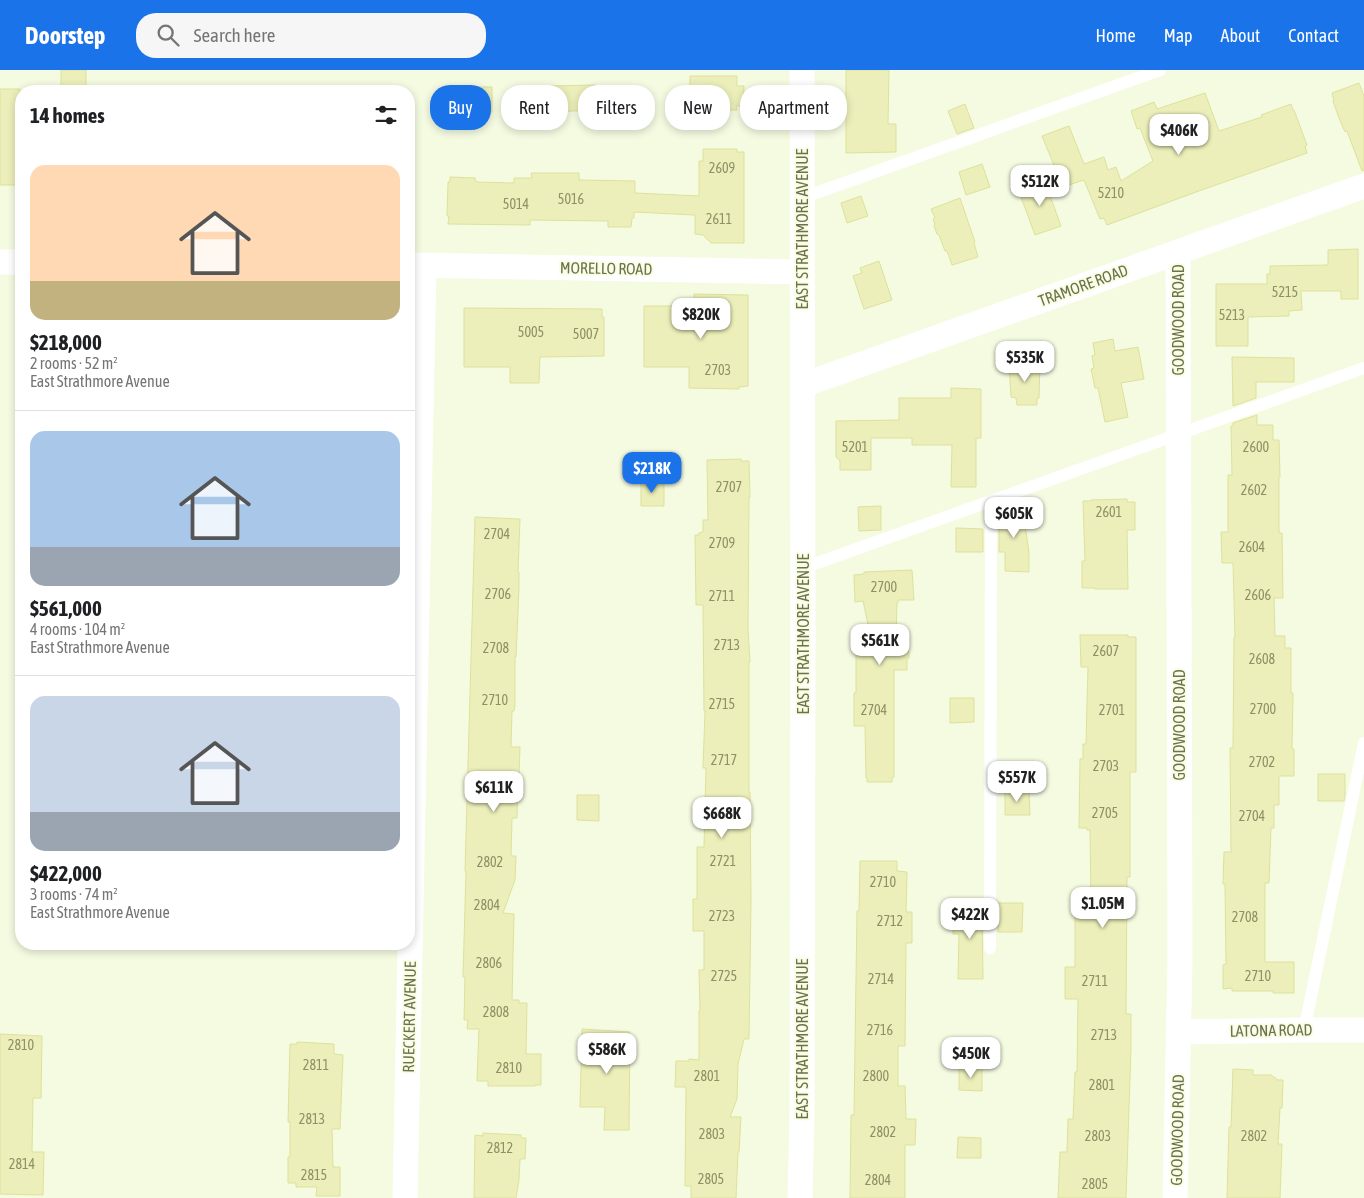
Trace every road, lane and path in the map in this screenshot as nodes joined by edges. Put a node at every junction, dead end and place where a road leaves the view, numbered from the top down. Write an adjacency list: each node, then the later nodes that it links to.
1 (802, 70): 4 (street, EAST STRATHMORE AVENUE)
2 (1160, 70): 4 (lane)
3 (1364, 186): 5 (street, TRAMORE ROAD)
4 (802, 198): 9 (street, EAST STRATHMORE AVENUE)
5 (1178, 252): 11 (street, TRAMORE ROAD); 13 (street, GOODWOOD ROAD)
6 (0, 262): 7 (street)
7 (15, 262)
8 (416, 265): 9 (street, MORELLO ROAD); 12 (street, RUECKERT AVENUE)
9 (802, 272): 11 (street, EAST STRATHMORE AVENUE)
10 (1364, 368): 13 (lane)
11 (803, 385): 15 (street, EAST STRATHMORE AVENUE)
12 (415, 414)
13 (1178, 434): 14 (lane); 21 (street, GOODWOOD ROAD)
14 (991, 501): 15 (lane); 17 (lane)
15 (803, 568): 23 (street, EAST STRATHMORE AVENUE)
16 (1364, 743): 19 (lane)
17 (990, 948)
18 (409, 950): 22 (street, RUECKERT AVENUE)
19 (1304, 1030): 20 (street, LATONA ROAD); 21 (street, LATONA ROAD)
20 (1364, 1030)
21 (1179, 1032): 24 (street, GOODWOOD ROAD)
22 (406, 1198)
23 (800, 1198)
24 (1175, 1198)

